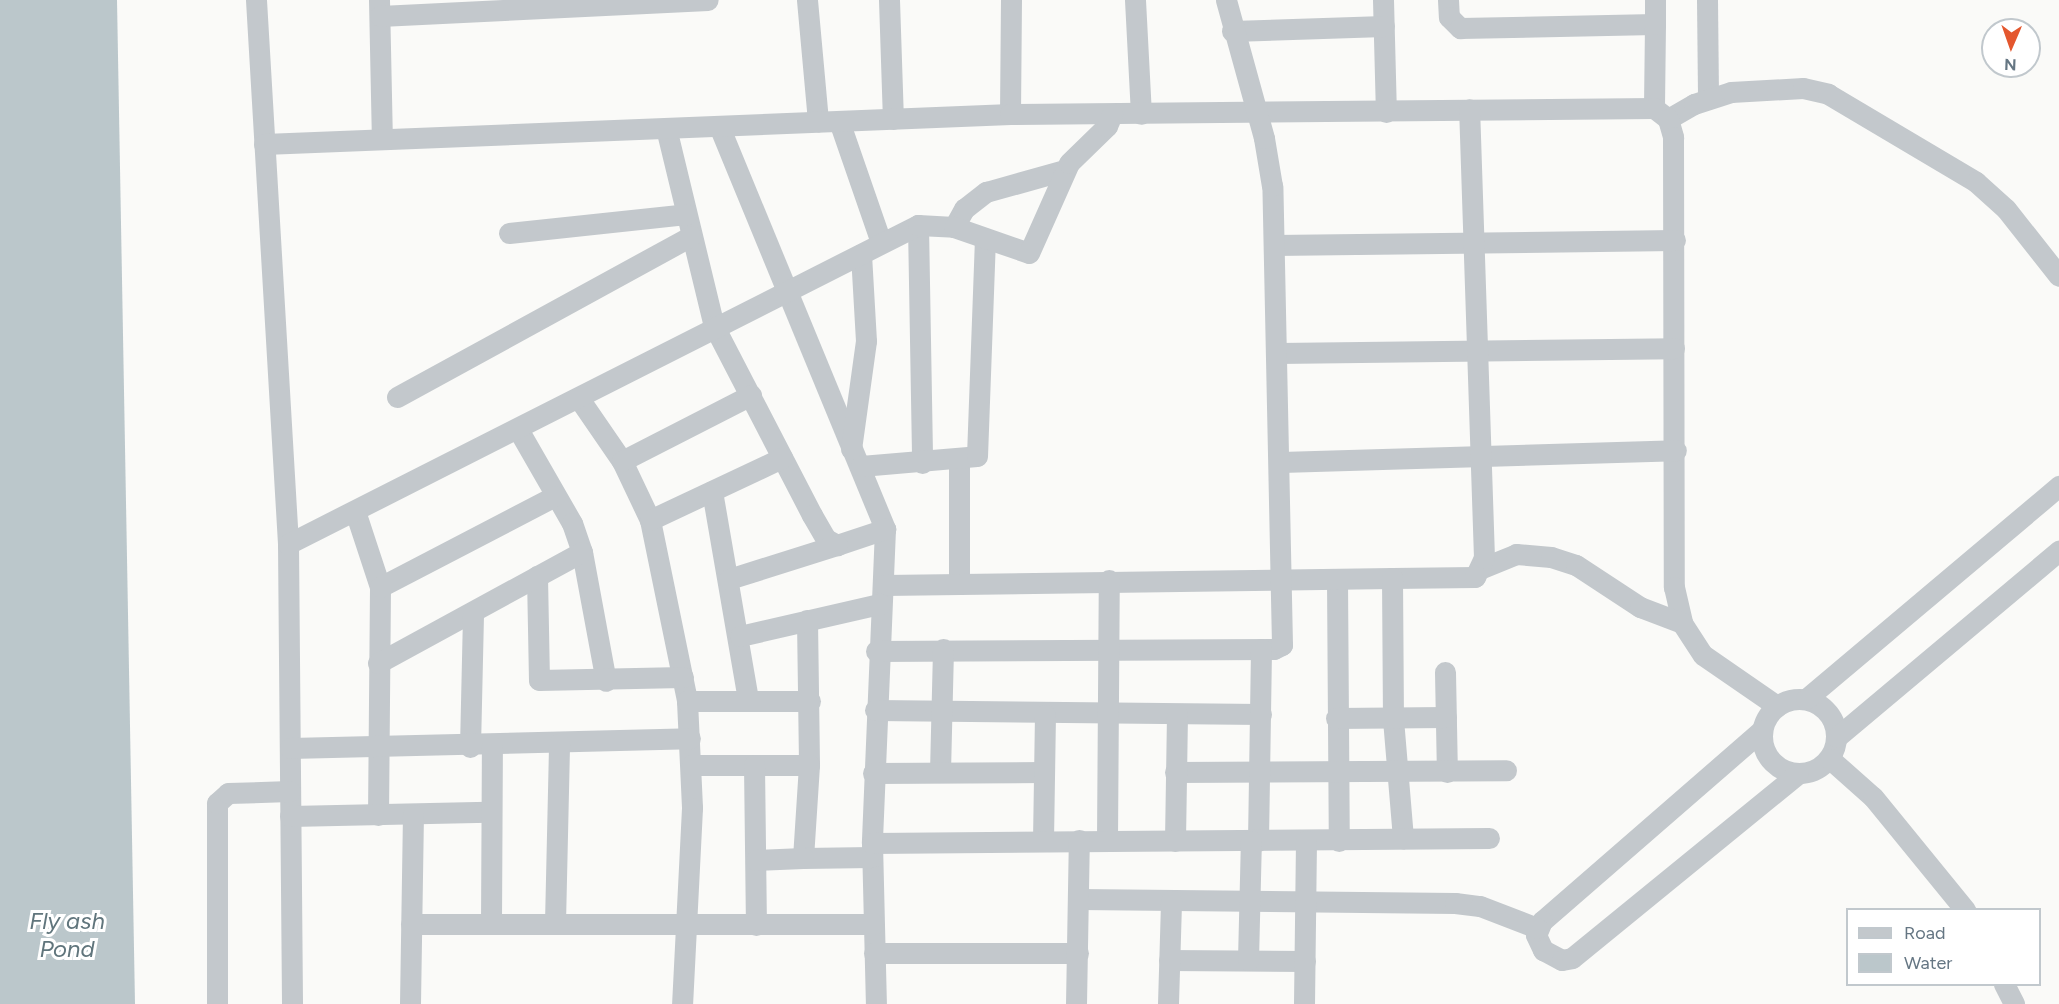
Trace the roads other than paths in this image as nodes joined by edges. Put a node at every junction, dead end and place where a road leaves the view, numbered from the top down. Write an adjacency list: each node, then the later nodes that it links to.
1 (256, 0): 31 (street)
2 (708, 0): 12 (street)
3 (807, 0): 27 (street)
4 (889, 0): 26 (street)
5 (1011, 0): 21 (street)
6 (1135, 0): 23 (street)
7 (1226, 0): 17 (street)
8 (1383, 0): 16 (street)
9 (1448, 0): 15 (street)
10 (1655, 0): 15 (street)
11 (1707, 0): 18 (street)
12 (593, 3): 13 (street)
13 (526, 4): 14 (street)
14 (380, 8): 30 (street)
15 (1654, 24): 25 (street)
16 (1384, 26): 17 (street); 20 (street)
17 (1232, 31): 24 (street)
18 (1708, 99): 25 (street); 44 (street)
19 (1468, 109): 20 (street); 25 (street); 41 (street)
20 (1386, 112): 24 (street)
21 (1010, 114): 22 (street); 26 (street)
22 (1112, 114): 23 (street); 32 (street)
23 (1141, 114): 24 (street)
24 (1258, 114): 42 (street)
25 (1661, 114): 39 (street)
26 (893, 119): 27 (street)
27 (829, 122): 28 (street); 40 (street)
28 (719, 126): 29 (street); 45 (street)
29 (666, 128): 30 (street); 33 (street)
30 (382, 139): 31 (street)
31 (264, 144): 68 (street)
32 (1065, 170): 35 (street); 38 (street)
33 (686, 214): 36 (street); 37 (street)
34 (918, 225): 35 (street); 40 (street); 61 (street)
35 (954, 227): 38 (street)
36 (509, 232)
37 (692, 236): 46 (street); 51 (street)
38 (985, 238): 58 (street)
39 (1675, 240): 41 (street); 47 (street)
40 (881, 242): 43 (street)
41 (1474, 244): 42 (street); 48 (street)
42 (1274, 245): 49 (street)
43 (861, 254): 45 (street); 56 (street)
44 (2059, 276)
45 (784, 291): 46 (street); 56 (street)
46 (714, 326): 50 (street); 52 (street)
47 (1674, 348): 48 (street); 54 (street)
48 (1476, 351): 49 (street); 55 (street)
49 (1278, 353): 60 (street)
50 (751, 395): 57 (street); 59 (street)
51 (397, 397)
52 (580, 400): 53 (street); 59 (street)
53 (519, 431): 64 (street); 65 (street)
54 (1676, 450): 55 (street); 84 (street)
55 (1479, 456): 60 (street); 72 (street)
56 (856, 457): 61 (street); 67 (street)
57 (782, 458): 63 (street); 69 (street)
58 (959, 460): 61 (street); 79 (street)
59 (622, 461): 66 (street)
60 (1281, 462): 76 (street)
61 (922, 463)
62 (2059, 486): 94 (street)
63 (712, 491): 66 (street); 75 (street)
64 (555, 496): 71 (street); 80 (street)
65 (355, 511): 68 (street); 80 (street)
66 (650, 520): 92 (street)
67 (885, 529): 69 (street); 81 (street)
68 (288, 544): 114 (street)
69 (837, 545): 75 (street)
70 (2059, 551): 109 (street)
71 (582, 552): 73 (street); 93 (street)
72 (1482, 568): 74 (street); 84 (street)
73 (537, 576): 82 (street); 93 (street)
74 (1392, 578): 78 (street); 107 (street)
75 (729, 579): 85 (street)
76 (1284, 579): 77 (street); 78 (street); 88 (street)
77 (1109, 580): 79 (street); 86 (street)
78 (1337, 580): 106 (street)
79 (959, 583): 81 (street)
80 (380, 587): 90 (street)
81 (882, 594): 83 (street); 89 (street)
82 (473, 612): 90 (street); 112 (street)
83 (807, 620): 85 (street); 97 (street)
84 (1682, 623): 98 (street)
85 (740, 636): 95 (street)
86 (1108, 646): 87 (street); 88 (street); 101 (street)
87 (943, 649): 89 (street); 100 (street)
88 (1261, 649): 103 (street)
89 (876, 651): 99 (street)
90 (378, 663): 115 (street)
91 (1445, 672): 105 (street)
92 (683, 677): 93 (street); 96 (street)
93 (606, 681)
94 (1806, 699): 98 (street); 109 (street)
95 (748, 700): 96 (street); 97 (street)
96 (687, 701): 110 (street)
97 (810, 701): 119 (street)
98 (1777, 706): 108 (street)
99 (875, 710): 100 (street); 121 (street)
100 (941, 712): 104 (street); 122 (street)
101 (1108, 713): 102 (street); 104 (street); 136 (street)
102 (1177, 714): 103 (street); 124 (street)
103 (1261, 714): 126 (street)
104 (1045, 715): 123 (street)
105 (1446, 717): 107 (street); 125 (street)
106 (1336, 718): 107 (street); 127 (street)
107 (1393, 718): 128 (street)
108 (1762, 730): 129 (street); 158 (street)
109 (1837, 737): 116 (street)
110 (690, 738): 111 (street); 117 (street)
111 (559, 744): 113 (street); 152 (street)
112 (470, 747): 113 (street); 115 (street)
113 (492, 747): 131 (street)
114 (290, 748): 115 (street); 130 (street)
115 (378, 750): 133 (street)
116 (1830, 759): 129 (street); 151 (street)
117 (692, 765): 118 (street); 155 (street)
118 (754, 765): 119 (street); 146 (street)
119 (809, 765): 145 (street)
120 (1506, 770): 125 (street)
121 (873, 772): 122 (street); 144 (street)
122 (940, 772): 123 (street)
123 (1043, 772): 140 (street)
124 (1175, 772): 126 (street); 139 (street)
125 (1447, 772): 128 (street)
126 (1260, 773): 127 (street); 141 (street)
127 (1336, 773): 128 (street); 143 (street)
128 (1397, 774): 137 (street)
129 (1798, 774): 158 (street)
130 (290, 791): 134 (street); 165 (street)
131 (488, 812): 132 (street); 153 (street)
132 (413, 814): 133 (street); 154 (street)
133 (378, 815): 134 (street)
134 (290, 816): 166 (street)
135 (1489, 838): 137 (street)
136 (1107, 839): 138 (street); 139 (street)
137 (1403, 839): 143 (street)
138 (1078, 840): 140 (street); 147 (street)
139 (1175, 840): 141 (street)
140 (1043, 841): 144 (street)
141 (1255, 841): 142 (street); 149 (street)
142 (1306, 841): 143 (street); 150 (street)
143 (1339, 841)
144 (872, 850): 145 (street); 156 (street)
145 (803, 858): 146 (street)
146 (756, 860): 157 (street)
147 (1079, 899): 148 (street); 160 (street)
148 (1171, 901): 149 (street); 161 (street)
149 (1250, 903): 150 (street); 162 (street)
150 (1305, 904): 158 (street); 163 (street)
151 (1964, 908)
152 (555, 922): 153 (street); 155 (street)
153 (491, 923): 154 (street)
154 (411, 924): 167 (street)
155 (686, 924): 157 (street); 168 (street)
156 (873, 924): 157 (street); 159 (street)
157 (756, 926)
158 (1537, 928)
159 (874, 953): 160 (street); 169 (street)
160 (1078, 953): 170 (street)
161 (1169, 960): 162 (street); 171 (street)
162 (1248, 960): 163 (street)
163 (1305, 961): 172 (street)
164 (2005, 986): 173 (street)
165 (218, 1004)
166 (292, 1004)
167 (410, 1004)
168 (682, 1004)
169 (876, 1004)
170 (1076, 1004)
171 (1168, 1004)
172 (1304, 1004)
173 (2014, 1004)

